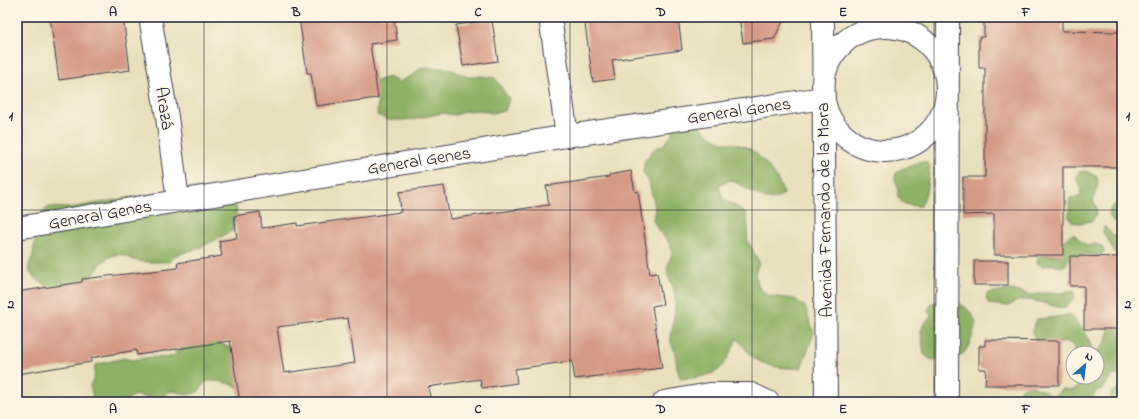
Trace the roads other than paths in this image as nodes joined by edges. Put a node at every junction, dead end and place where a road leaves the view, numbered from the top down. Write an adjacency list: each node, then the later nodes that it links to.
1 (150, 17): 8 (street, Arazá)
2 (550, 17): 7 (street)
3 (823, 17): 6 (street, Avenida Fernando de la Mora)
4 (948, 17): 5 (street)
5 (948, 96): 6 (street); 6 (street); 13 (street)
6 (823, 98): 7 (street, General Genes); 12 (street, Avenida Fernando de la Mora)
7 (567, 136): 8 (street, General Genes)
8 (178, 200): 9 (street, General Genes)
9 (17, 228)
10 (664, 402): 11 (street)
11 (768, 402)
12 (826, 402)
13 (948, 402)

